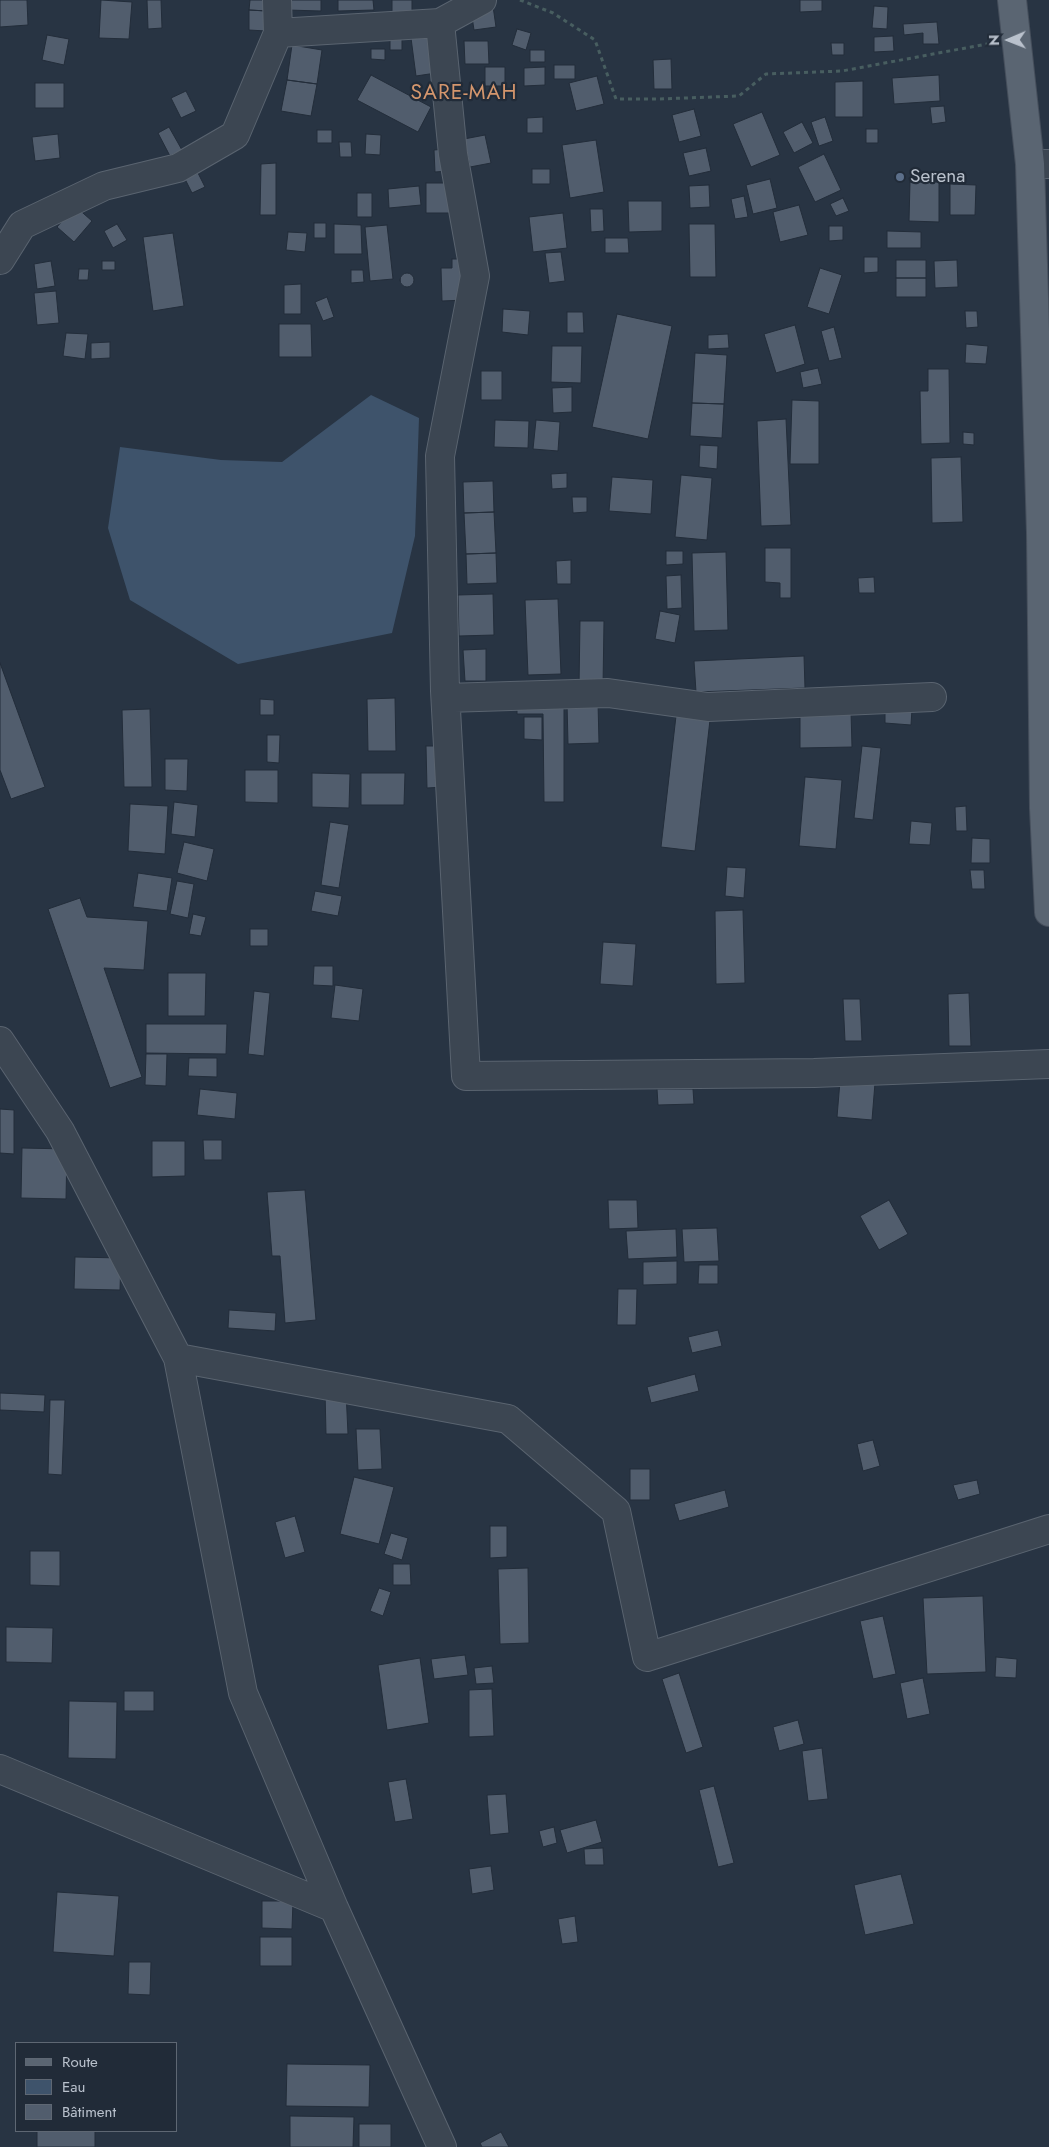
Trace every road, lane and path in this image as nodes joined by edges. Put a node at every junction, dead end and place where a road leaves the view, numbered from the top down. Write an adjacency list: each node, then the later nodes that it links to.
1 (277, 0): 6 (street)
2 (482, 0): 5 (street)
3 (520, 0): 7 (path)
4 (1012, 0): 7 (main road)
5 (440, 23): 6 (street); 12 (street)
6 (278, 32): 9 (street)
7 (1016, 39): 8 (main road)
8 (1039, 164): 10 (main road)
9 (0, 260)
10 (1045, 534): 13 (main road)
11 (932, 697): 12 (street)
12 (446, 698): 15 (street)
13 (1049, 912)
14 (0, 1041): 16 (street)
15 (1049, 1064)
16 (178, 1358): 17 (street); 19 (street)
17 (1049, 1529)
18 (0, 1769): 19 (street)
19 (334, 1908): 20 (street)
20 (442, 2147)

